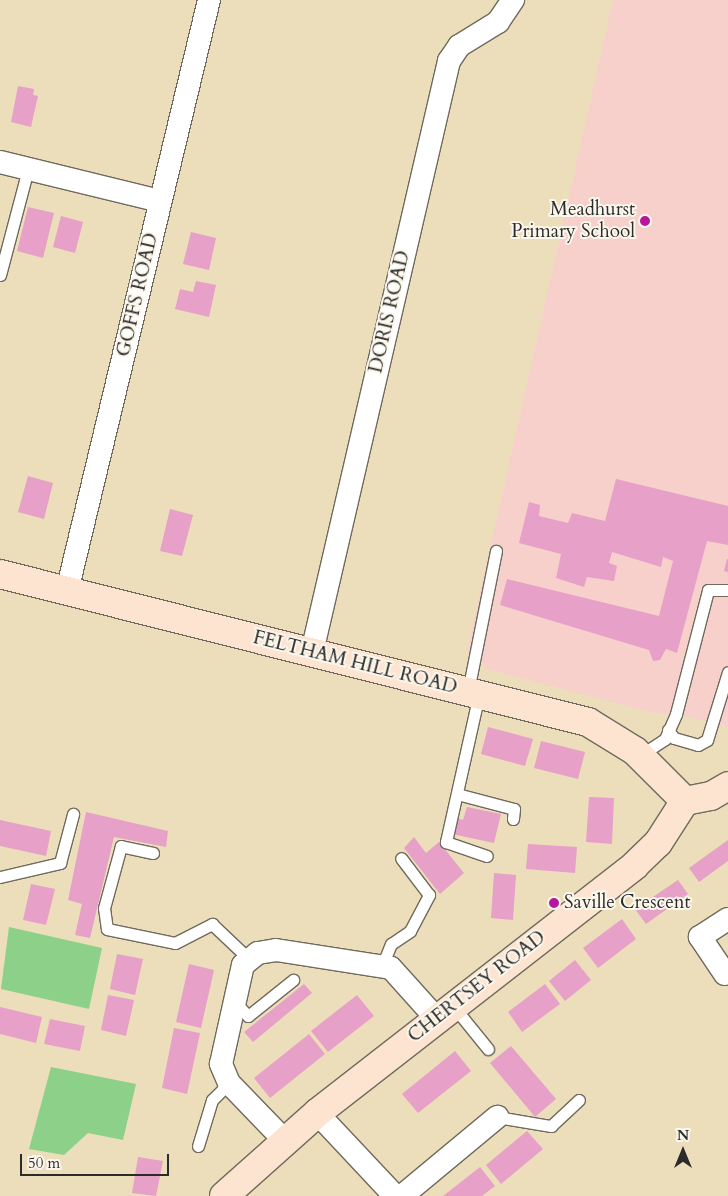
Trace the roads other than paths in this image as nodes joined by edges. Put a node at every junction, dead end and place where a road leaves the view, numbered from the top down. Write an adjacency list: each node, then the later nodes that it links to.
1 (209, 0): 5 (street, GOFFS ROAD)
2 (513, 0): 11 (street, DORIS ROAD)
3 (0, 162): 4 (street)
4 (28, 169): 5 (street); 6 (lane)
5 (160, 201): 10 (street, GOFFS ROAD)
6 (0, 275)
7 (496, 551): 13 (lane)
8 (0, 574): 10 (street, FELTHAM HILL ROAD)
9 (728, 590): 14 (lane)
10 (67, 591): 11 (street, FELTHAM HILL ROAD)
11 (312, 652): 13 (street, FELTHAM HILL ROAD)
12 (728, 672): 14 (lane)
13 (474, 693): 15 (street, FELTHAM HILL ROAD); 17 (lane)
14 (668, 730): 15 (lane)
15 (639, 756): 18 (street, FELTHAM HILL ROAD)
16 (728, 786): 18 (street)
17 (457, 794): 20 (lane); 22 (lane)
18 (684, 801): 31 (street, CHERTSEY ROAD)
19 (73, 814): 24 (lane)
20 (513, 819)
21 (153, 852): 26 (lane)
22 (487, 856)
23 (401, 858): 27 (lane)
24 (0, 877)
25 (728, 919): 28 (street)
26 (250, 960): 27 (street); 30 (street)
27 (382, 966): 31 (street)
28 (725, 974)
29 (293, 980): 30 (lane)
30 (235, 1002): 33 (street)
31 (444, 1012): 32 (lane); 35 (street, CHERTSEY ROAD)
32 (488, 1049)
33 (229, 1083): 37 (street); 38 (lane)
34 (579, 1100): 36 (lane)
35 (317, 1113): 37 (street, CHERTSEY ROAD); 40 (street)
36 (498, 1117): 41 (street)
37 (284, 1140): 39 (street, CHERTSEY ROAD)
38 (198, 1146)
39 (224, 1196)
40 (395, 1196)
41 (402, 1196)

